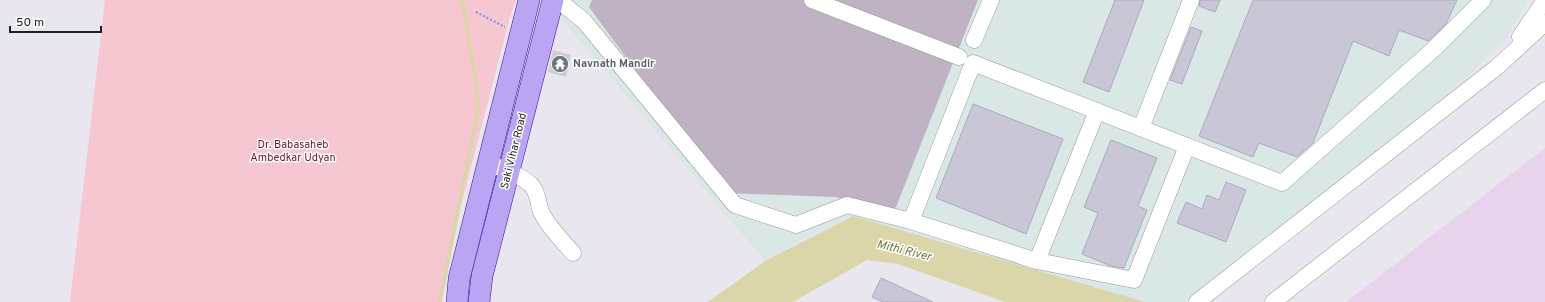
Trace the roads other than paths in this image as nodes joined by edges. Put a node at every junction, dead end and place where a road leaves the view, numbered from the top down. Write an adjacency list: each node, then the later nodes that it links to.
1 (529, 0): 17 (main road, Saki Vihar Road)
2 (553, 0): 18 (main road, Saki Vihar Road)
3 (558, 0): 19 (street)
4 (812, 0): 11 (street)
5 (991, 0): 10 (street)
6 (1191, 0): 15 (street)
7 (1483, 0): 16 (street)
8 (1545, 0): 12 (street)
9 (1545, 22): 12 (street)
10 (974, 40)
11 (959, 57)
12 (1497, 67): 26 (street)
13 (1545, 90): 27 (street)
14 (1097, 111): 15 (street); 19 (street); 23 (street)
15 (1141, 128): 16 (street)
16 (1187, 146): 23 (street)
17 (488, 164): 18 (street); 20 (main road, Saki Vihar Road)
18 (509, 171): 21 (main road, Saki Vihar Road); 22 (street)
19 (911, 221): 23 (street)
20 (470, 234): 21 (main road); 24 (main road, Saki Vihar Road)
21 (491, 240): 25 (main road, Saki Vihar Road)
22 (573, 253)
23 (1037, 262)
24 (457, 302)
25 (479, 302)
26 (1197, 302)
27 (1273, 302)

